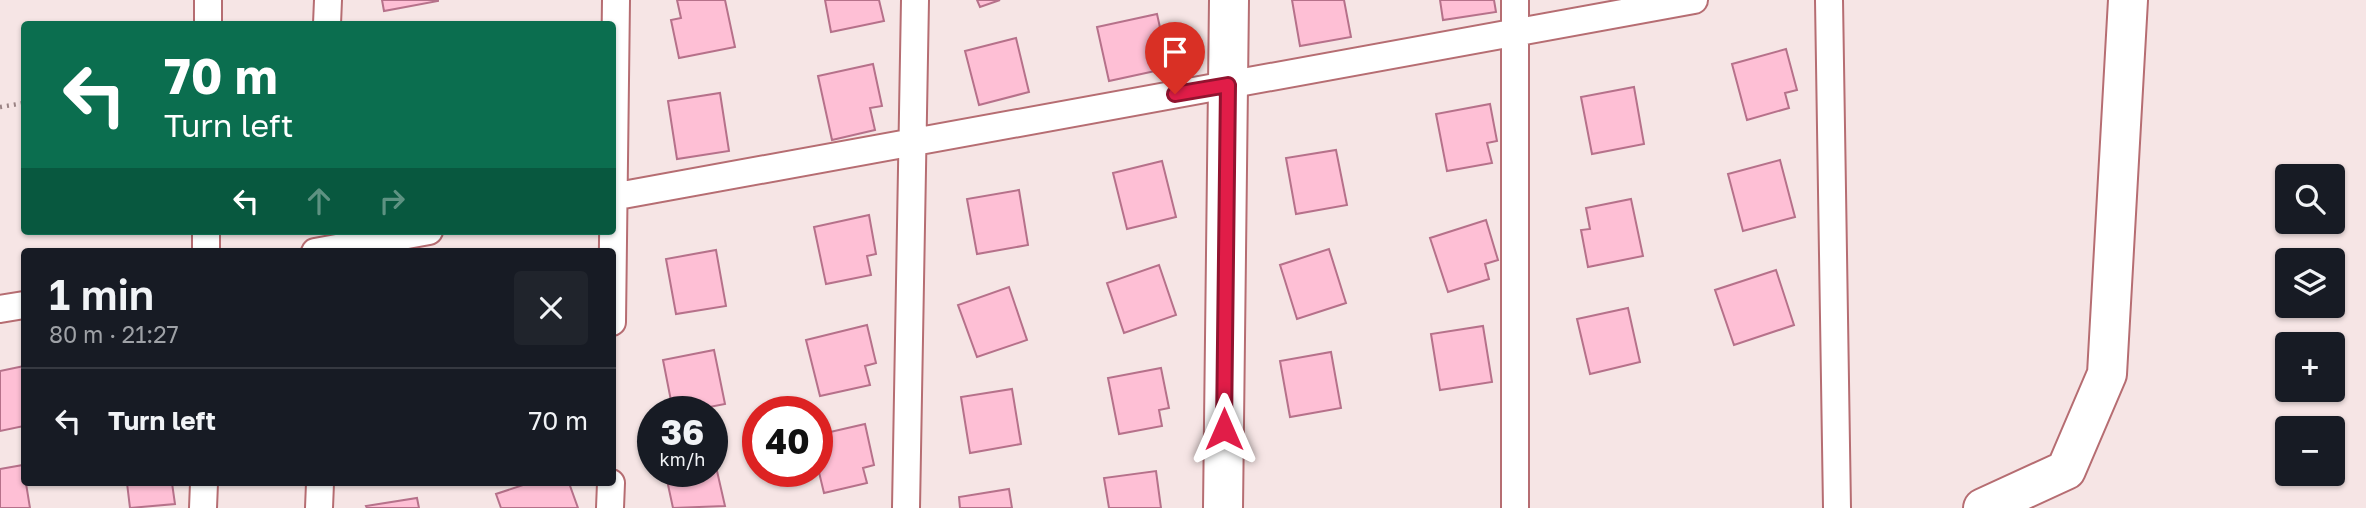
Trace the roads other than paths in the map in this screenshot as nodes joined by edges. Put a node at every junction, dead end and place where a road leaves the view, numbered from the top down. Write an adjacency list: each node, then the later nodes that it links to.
1 (208, 0): 10 (street)
2 (328, 0): 11 (street)
3 (616, 0): 12 (street)
4 (915, 0): 15 (street)
5 (1229, 0): 14 (street)
6 (1515, 0): 13 (street)
7 (1694, 0): 13 (street)
8 (1829, 0): 30 (street)
9 (2128, 0): 31 (street)
10 (208, 21)
11 (327, 21)
12 (616, 21)
13 (1515, 33): 14 (street); 29 (street)
14 (1228, 85): 15 (street); 28 (street)
15 (912, 142): 16 (street); 27 (street)
16 (616, 196)
17 (400, 235): 18 (street)
18 (321, 246)
19 (21, 306): 20 (street)
20 (0, 309)
21 (204, 486): 24 (street)
22 (320, 486): 25 (street)
23 (611, 486): 26 (street)
24 (204, 508)
25 (319, 508)
26 (610, 508)
27 (906, 508)
28 (1223, 508)
29 (1515, 508)
30 (1837, 508)
31 (1983, 508)

